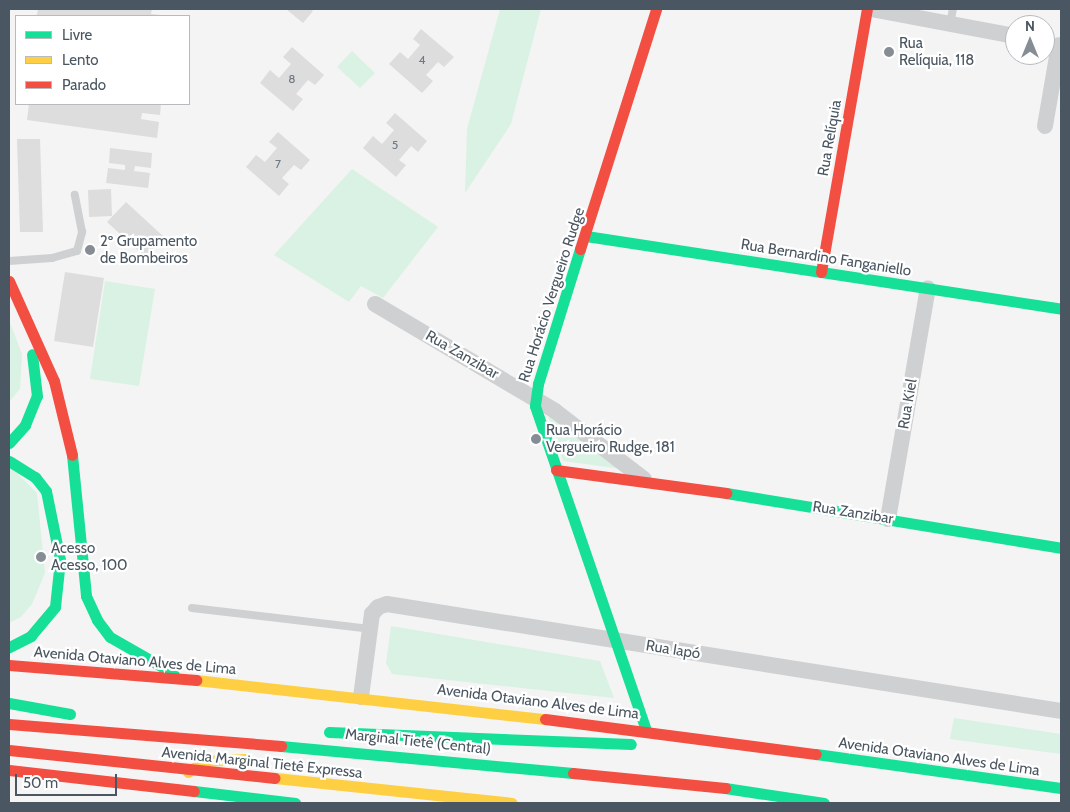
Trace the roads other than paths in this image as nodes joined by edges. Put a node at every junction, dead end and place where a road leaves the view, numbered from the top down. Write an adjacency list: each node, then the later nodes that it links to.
1 (656, 9): 9 (main road, Rua Horácio Vergueiro Rudge)
2 (867, 9): 11 (main road, Rua Relíquia)
3 (871, 9): 4 (street)
4 (952, 16): 5 (street)
5 (1005, 33)
6 (1052, 65): 7 (street)
7 (1045, 126)
8 (75, 195): 10 (lane)
9 (586, 236): 11 (main road, Rua Bernardino Fanganiello); 17 (main road, Rua Horácio Vergueiro Rudge)
10 (9, 261)
11 (821, 272): 13 (main road, Rua Bernardino Fanganiello)
12 (9, 281): 16 (main road)
13 (928, 288): 15 (main road, Rua Bernardino Fanganiello); 22 (street, Rua Kiel)
14 (375, 304): 17 (street, Rua Zanzibar)
15 (1061, 309)
16 (28, 329): 18 (main road); 29 (main road)
17 (535, 398): 20 (main road, Rua Horácio Vergueiro Rudge); 21 (street, Rua Zanzibar)
18 (9, 443)
19 (9, 461): 27 (main road)
20 (556, 470): 21 (main road, Rua Zanzibar); 26 (main road, Rua Horácio Vergueiro Rudge)
21 (644, 479): 22 (main road, Rua Zanzibar)
22 (888, 519): 23 (main road, Rua Zanzibar)
23 (1061, 548)
24 (192, 608): 25 (lane)
25 (370, 629): 26 (street, Rua Iapó); 30 (street, Rua Iapó)
26 (614, 641): 32 (street, Rua Iapó); 35 (main road, Rua Horácio Vergueiro Rudge)
27 (9, 647)
28 (9, 665): 29 (main road, Avenida Otaviano Alves de Lima)
29 (198, 680): 30 (main road, Avenida Otaviano Alves de Lima)
30 (362, 697): 35 (main road, Avenida Otaviano Alves de Lima)
31 (9, 703): 34 (main road)
32 (1061, 711)
33 (9, 724): 47 (main road, Marginal Tietê (Central))
34 (206, 726)
35 (646, 730): 37 (main road, Avenida Otaviano Alves de Lima)
36 (313, 731): 37 (main road)
37 (722, 742): 44 (main road, Avenida Otaviano Alves de Lima)
38 (9, 750): 43 (main road, Avenida Marginal Tietê Expressa)
39 (255, 758): 43 (main road)
40 (272, 759): 41 (main road)
41 (330, 764)
42 (9, 770): 45 (main road)
43 (188, 772): 46 (main road, Avenida Marginal Tietê Expressa)
44 (1061, 788)
45 (295, 803)
46 (512, 803)
47 (823, 803)

